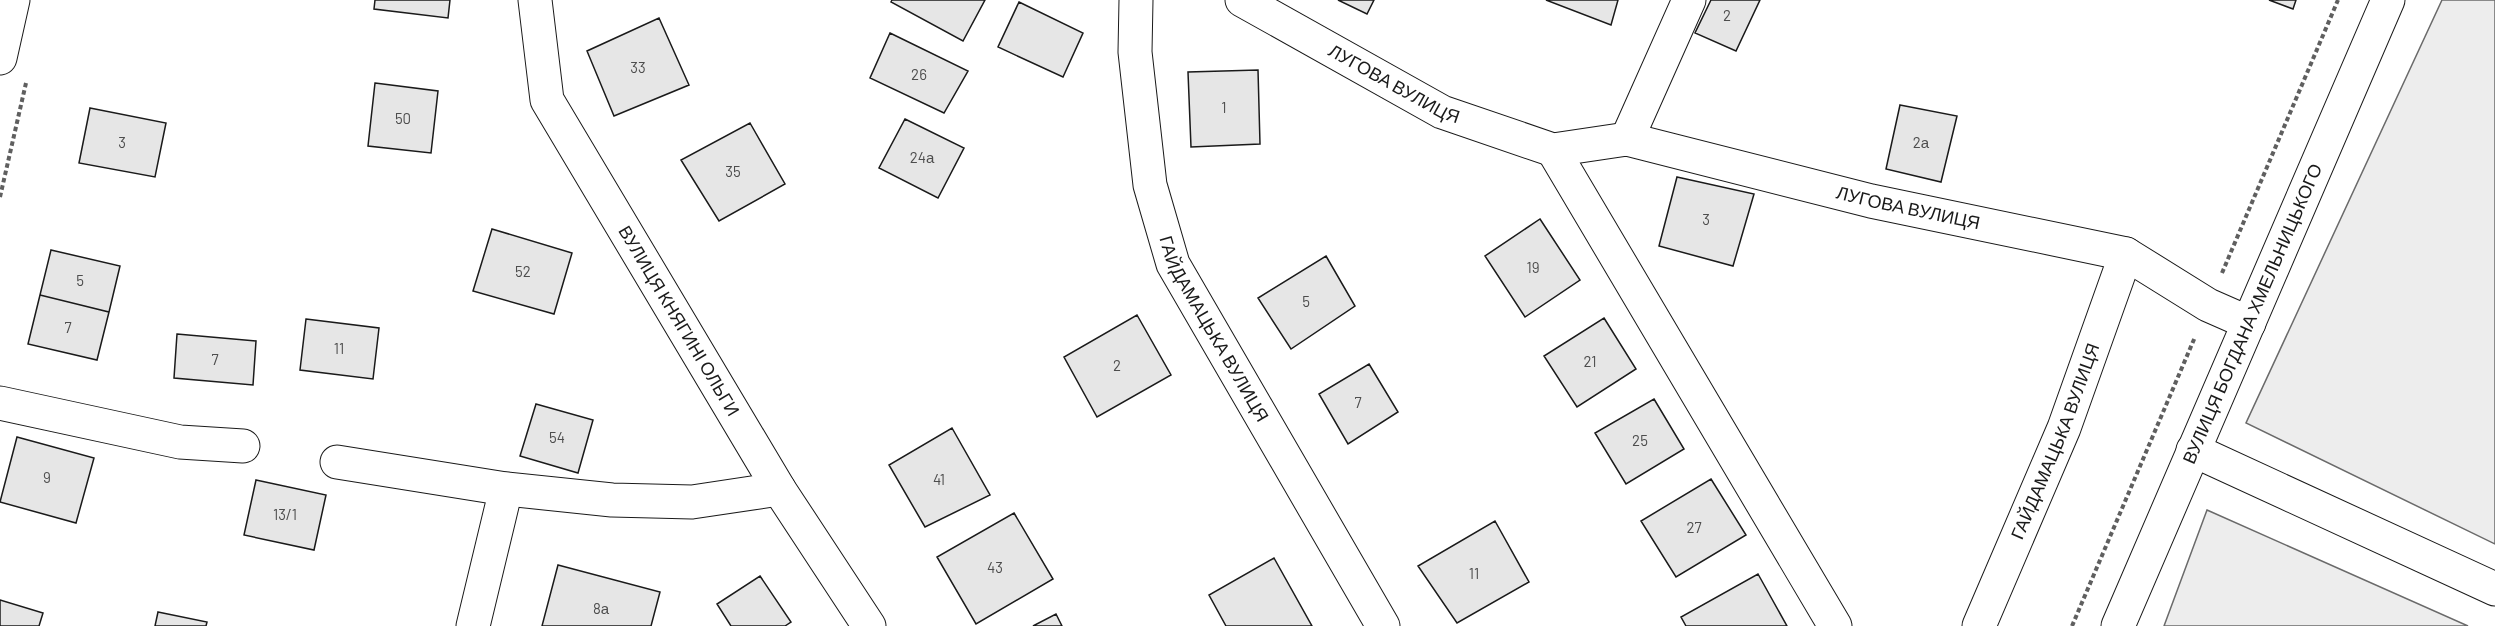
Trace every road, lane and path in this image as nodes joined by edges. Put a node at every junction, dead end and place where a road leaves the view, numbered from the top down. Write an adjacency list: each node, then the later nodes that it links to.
1 (13, 0): 7 (street)
2 (535, 0): 19 (street, ВУЛИЦЯ КНЯГИНІ ОЛЬГИ)
3 (1136, 0): 23 (street, ГАЙДАМАЦЬКА ВУЛИЦЯ)
4 (1242, 0): 10 (street, ЛУГОВА ВУЛИЦЯ)
5 (1689, 0): 9 (street)
6 (2388, 0): 13 (street, ВУЛИЦЯ БОГДАНА ХМЕЛЬНИЦЬКОГО)
7 (0, 58)
8 (27, 81): 11 (path)
9 (1627, 139): 10 (street, ЛУГОВА ВУЛИЦЯ); 12 (street, ЛУГОВА ВУЛИЦЯ)
10 (1554, 150): 24 (street)
11 (0, 197)
12 (2126, 254): 13 (street, ЛУГОВА ВУЛИЦЯ); 25 (street, ГАЙДАМАЦЬКА ВУЛИЦЯ)
13 (2249, 323): 16 (street, ВУЛИЦЯ БОГДАНА ХМЕЛЬНИЦЬКОГО)
14 (0, 403): 15 (street)
15 (243, 446)
16 (2193, 450): 20 (street); 26 (street, ВУЛИЦЯ БОГДАНА ХМЕЛЬНИЦЬКОГО)
17 (337, 462): 18 (street)
18 (506, 489): 19 (street); 21 (street)
19 (779, 489): 22 (street, ВУЛИЦЯ КНЯГИНІ ОЛЬГИ)
20 (2495, 589)
21 (473, 626)
22 (869, 626)
23 (1383, 626)
24 (1835, 626)
25 (1979, 626)
26 (2118, 626)

